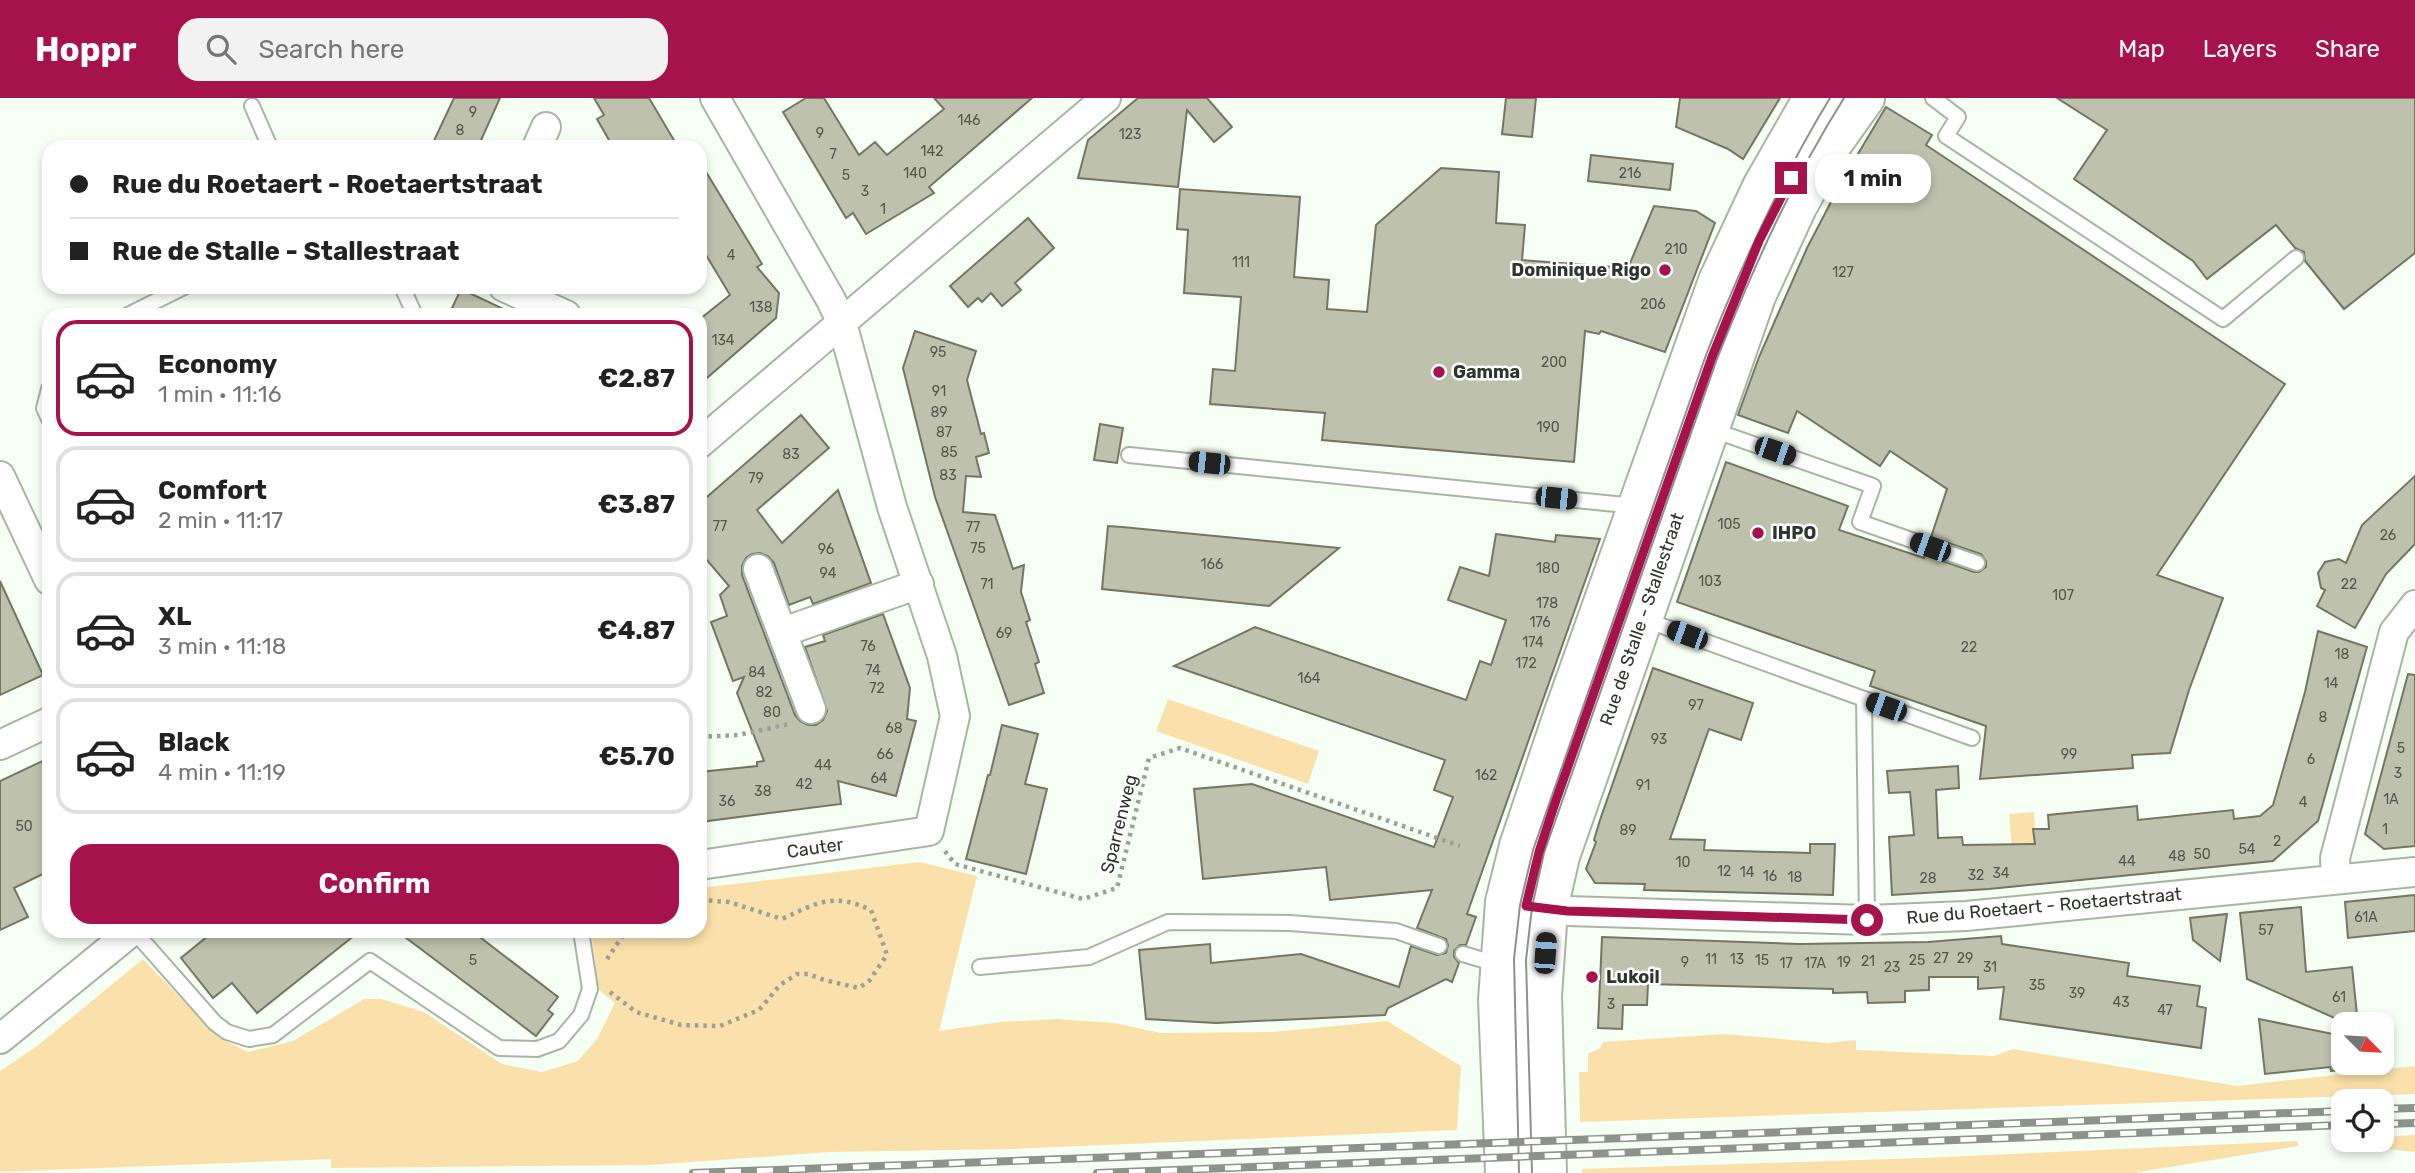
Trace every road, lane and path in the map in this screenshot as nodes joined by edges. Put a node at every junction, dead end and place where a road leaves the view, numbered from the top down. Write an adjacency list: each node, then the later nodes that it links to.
1 (715, 98): 14 (street)
2 (1106, 98): 14 (street)
3 (1812, 98): 19 (main road, Rue de Stalle - Stallestraat)
4 (1837, 98): 39 (lane, Rue de Stalle - Stallestraat)
5 (1865, 98): 16 (main road, Rue de Stalle - Stallestraat)
6 (1933, 98): 9 (lane)
7 (252, 106): 8 (lane)
8 (267, 140)
9 (2296, 258)
10 (170, 294): 12 (lane)
11 (520, 294): 13 (street)
12 (142, 308)
13 (550, 308)
14 (842, 323): 15 (street); 23 (street)
15 (707, 427)
16 (1709, 428): 20 (lane); 25 (main road, Rue de Stalle - Stallestraat)
17 (1129, 455): 19 (lane)
18 (0, 475): 21 (street)
19 (1636, 506): 39 (main road, Rue de Stalle - Stallestraat)
20 (1977, 563)
21 (42, 565)
22 (758, 569): 26 (street)
23 (919, 584): 26 (street); 33 (street)
24 (2415, 605): 37 (street)
25 (1642, 619): 27 (lane); 39 (main road, Rue de Stalle - Stallestraat)
26 (783, 632): 28 (street)
27 (1864, 699): 31 (lane); 40 (lane)
28 (811, 709): 30 (path)
29 (42, 725): 32 (street)
30 (707, 735)
31 (1972, 738)
32 (0, 745)
33 (929, 831): 34 (path, Sparrenweg); 35 (street, Cauter)
34 (1460, 846)
35 (707, 864)
36 (2415, 872): 37 (street, Rue du Roetaert - Roetaertstraat)
37 (2336, 878): 40 (street, Rue du Roetaert - Roetaertstraat)
38 (707, 900): 49 (path)
39 (1527, 906): 40 (street, Rue du Roetaert - Roetaertstraat); 50 (main road, Rue de Stalle - Stallestraat); 50 (main road, Rue de Stalle - Stallestraat)
40 (1867, 920)
41 (124, 938): 51 (street)
42 (139, 938): 43 (lane)
43 (582, 938)
44 (621, 938): 47 (path)
45 (1439, 946): 48 (lane)
46 (1463, 954): 50 (lane)
47 (605, 965)
48 (980, 967)
49 (605, 989)
50 (1510, 992): 52 (main road, Rue de Stalle - Stallestraat); 53 (lane, Rue de Stalle - Stallestraat); 54 (main road, Rue de Stalle - Stallestraat)
51 (0, 1039)
52 (1505, 1173)
53 (1526, 1173)
54 (1547, 1173)

